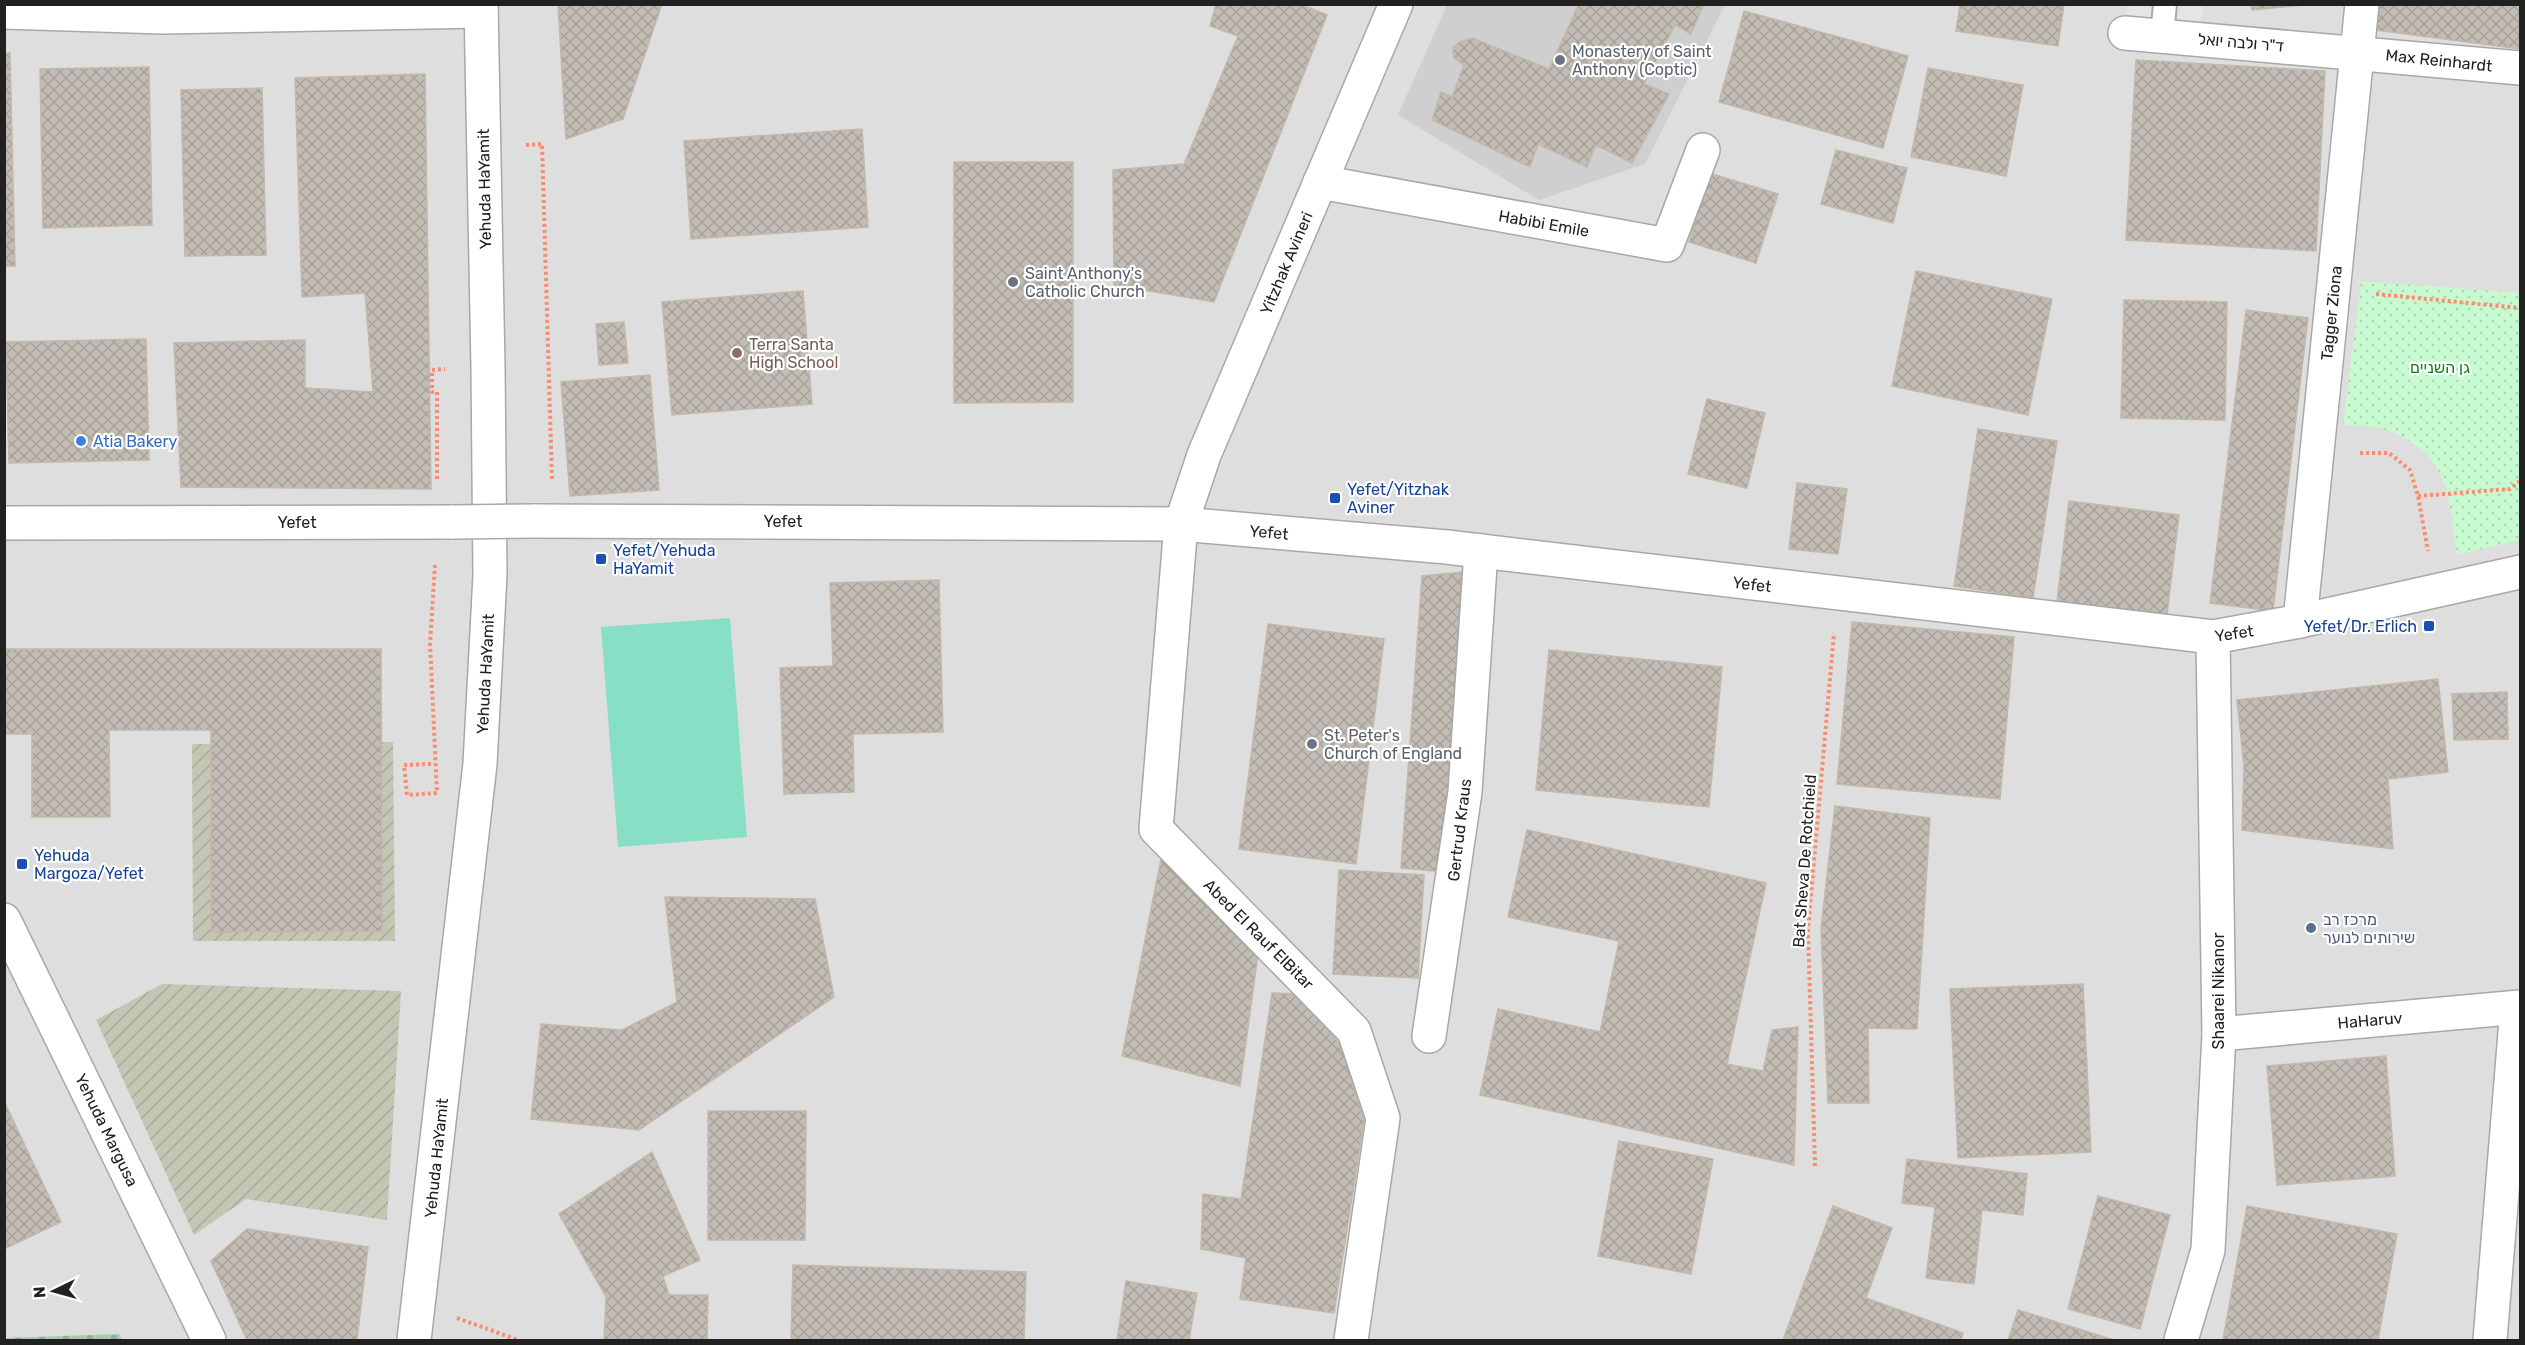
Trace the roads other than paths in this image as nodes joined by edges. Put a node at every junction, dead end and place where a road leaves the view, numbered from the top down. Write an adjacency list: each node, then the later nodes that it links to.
1 (1396, 4): 11 (street, Yitzhak Avineri)
2 (2362, 4): 8 (street, Tagger Ziona)
3 (481, 8): 4 (street); 23 (street, Yehuda HaYamit)
4 (161, 11): 5 (street)
5 (4, 12)
6 (2164, 20): 7 (street, ד"ר ולבה יואל); 8 (street, ד"ר ולבה יואל)
7 (2125, 33)
8 (2357, 52): 9 (street, Max Reinhardt); 16 (street, Tagger Ziona)
9 (2520, 69)
10 (1703, 150): 11 (street, Habibi Emile)
11 (1320, 182): 13 (street, Yitzhak Avineri)
12 (4, 523): 13 (street, Yefet, bridge)
13 (1181, 524): 14 (street, Yefet); 24 (street, Abed El Rauf ElBitar)
14 (1481, 551): 17 (street, Yefet); 21 (street, Gertrud Kraus)
15 (2520, 572): 16 (street, Yefet)
16 (2300, 621): 17 (street, Yefet)
17 (2213, 637): 20 (street, Shaarei Nikanor)
18 (4, 920): 22 (street, Yehuda Margusa)
19 (2518, 1007): 20 (street, HaHaruv); 26 (street)
20 (2219, 1034): 25 (street, Shaarei Nikanor)
21 (1429, 1036)
22 (209, 1341)
23 (414, 1341)
24 (1351, 1341)
25 (2181, 1341)
26 (2490, 1341)

